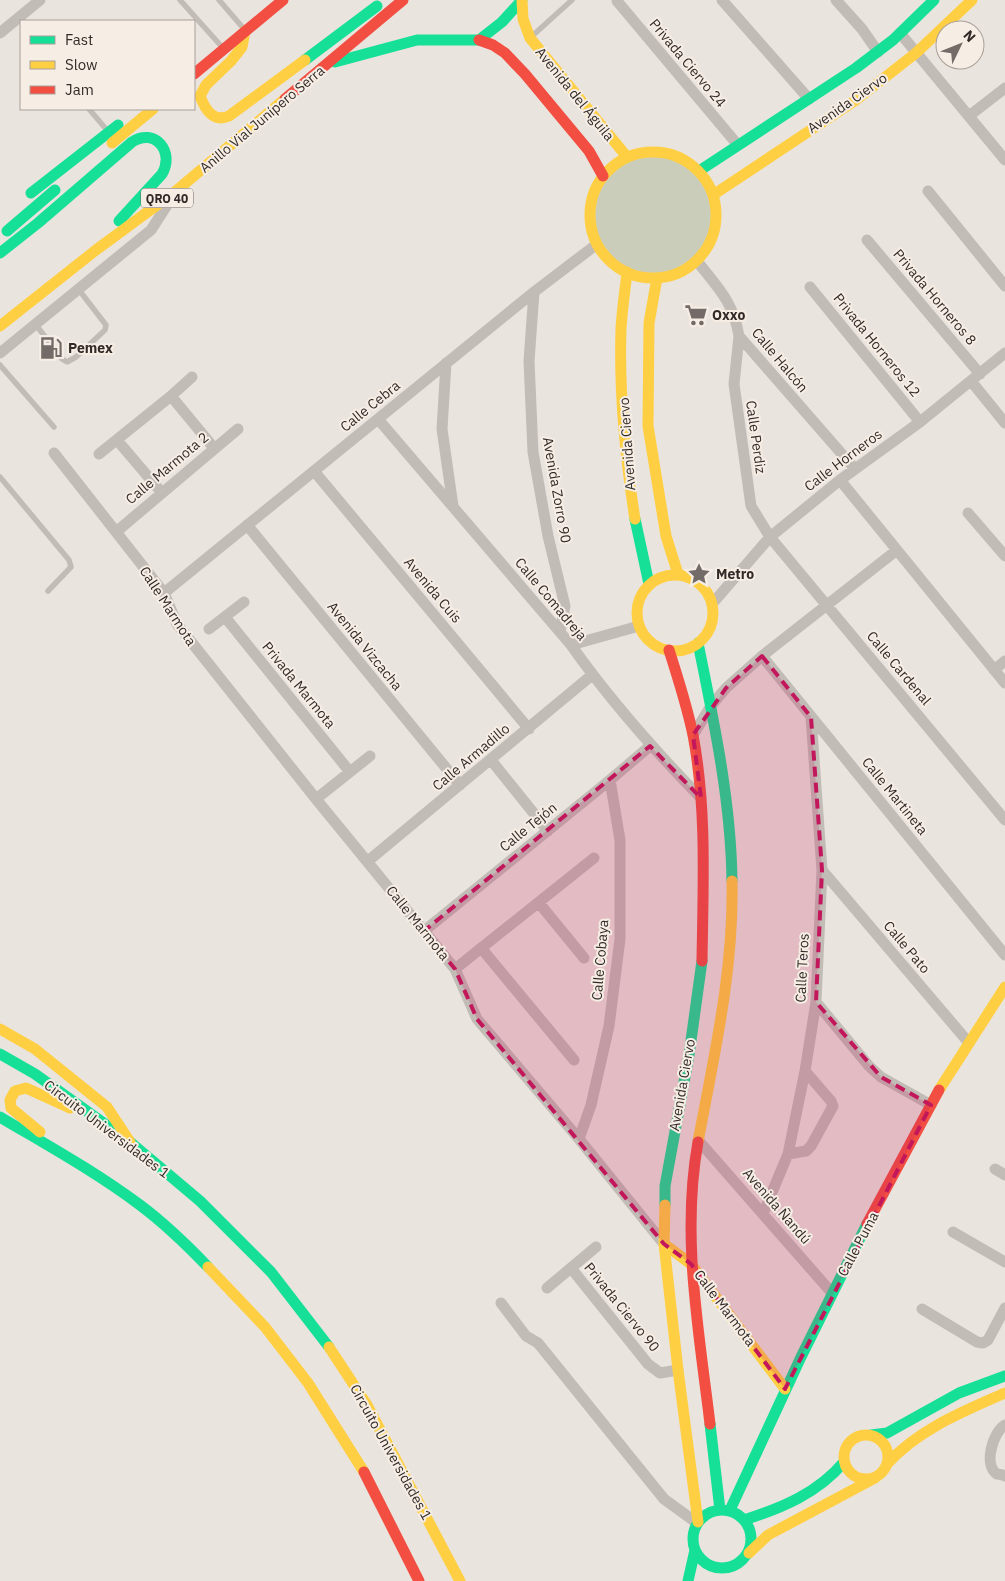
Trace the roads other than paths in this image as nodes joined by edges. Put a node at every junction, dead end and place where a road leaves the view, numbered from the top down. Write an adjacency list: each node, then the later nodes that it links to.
1 (40, 0): 15 (street)
2 (180, 0): 19 (lane)
3 (219, 0): 14 (lane)
4 (283, 0): 14 (main road)
5 (385, 0): 14 (main road)
6 (404, 0): 22 (main road, Anillo Vial Junípero Serra / QRO 40)
7 (522, 0): 17 (main road, Avenida del Águila); 18 (main road)
8 (572, 0): 17 (lane)
9 (722, 0): 26 (street)
10 (836, 0): 20 (street)
11 (934, 0): 16 (main road, Avenida Ciervo)
12 (972, 0): 21 (main road, Avenida Ciervo)
13 (617, 1): 32 (street, Privada Ciervo 24)
14 (245, 31): 19 (main road)
15 (0, 32)
16 (900, 33): 20 (main road, Avenida Ciervo); 21 (street)
17 (530, 38): 23 (main road, Avenida del Águila)
18 (479, 40): 22 (main road); 23 (main road, Avenida del Águila)
19 (222, 49): 24 (main road)
20 (878, 52): 26 (main road, Avenida Ciervo)
21 (916, 53): 30 (street); 41 (main road, Avenida Ciervo)
22 (328, 64): 39 (main road, Anillo Vial Junípero Serra / QRO 40)
23 (534, 66): 33 (main road, Avenida del Águila); 37 (main road, Avenida del Águila)
24 (195, 73)
25 (1005, 88): 30 (street)
26 (810, 99): 32 (main road, Avenida Ciervo)
27 (90, 110): 31 (lane)
28 (136, 110): 31 (main road)
29 (152, 110): 35 (main road)
30 (970, 116): 34 (street)
31 (109, 133): 42 (main road)
32 (737, 144): 36 (main road, Avenida Ciervo)
33 (627, 157): 36 (main road); 37 (main road)
34 (1005, 160)
35 (84, 166)
36 (699, 171): 41 (main road)
37 (603, 176): 45 (main road)
38 (61, 185): 43 (main road)
39 (176, 190): 46 (main road, Anillo Vial Junípero Serra / QRO 40); 53 (street)
40 (928, 191): 51 (street)
41 (713, 195): 48 (main road)
42 (20, 203)
43 (0, 236)
44 (867, 240): 63 (street, Privada Horneros 8)
45 (597, 244): 49 (main road); 54 (street, Calle Cebra)
46 (96, 250): 47 (main road); 56 (main road, Anillo Vial Junípero Serra / QRO 40)
47 (0, 253)
48 (697, 261): 50 (main road); 57 (street, Calle Halcón)
49 (627, 272): 50 (main road); 68 (main road, Avenida Ciervo)
50 (657, 278): 68 (main road, Avenida Ciervo)
51 (1005, 286)
52 (810, 287): 66 (street, Privada Horneros 12)
53 (79, 290): 55 (street); 55 (lane)
54 (534, 292): 60 (street, Calle Cebra); 97 (street, Avenida Zorro 90)
55 (36, 324): 58 (street)
56 (0, 326)
57 (739, 336): 75 (street, Calle Halcón); 84 (street, Calle Perdiz)
58 (0, 353)
59 (1005, 353): 63 (street, Calle Horneros)
60 (446, 363): 65 (street, Calle Cebra); 80 (street)
61 (0, 365): 69 (lane)
62 (192, 377): 64 (street)
63 (975, 377): 66 (street, Calle Horneros); 67 (street, Privada Horneros 8)
64 (171, 396): 71 (street); 72 (street)
65 (378, 418): 76 (street, Calle Cebra); 80 (street, Calle Comadreja)
66 (920, 422): 75 (street, Calle Horneros)
67 (1005, 423)
68 (636, 425): 87 (main road, Avenida Ciervo); 88 (main road, Avenida Ciervo)
69 (54, 427)
70 (238, 429): 72 (street, Calle Marmota 2)
71 (117, 440): 74 (street); 79 (street)
72 (214, 448): 79 (street, Calle Marmota 2)
73 (54, 453): 83 (street, Calle Marmota)
74 (99, 454)
75 (854, 469): 78 (street, Calle Horneros)
76 (314, 471): 82 (street, Calle Cebra); 108 (street, Avenida Cuis)
77 (0, 476): 89 (lane)
78 (840, 480): 84 (street, Calle Horneros); 85 (street)
79 (162, 493): 83 (street, Calle Marmota 2)
80 (453, 506): 97 (street, Calle Comadreja)
81 (968, 512): 86 (street)
82 (247, 525): 90 (street, Calle Cebra); 115 (street, Avenida Vizcacha)
83 (116, 532): 90 (street, Calle Marmota)
84 (770, 537): 92 (street, Calle Horneros); 93 (street, Calle Cardenal)
85 (897, 550): 93 (street); 103 (street)
86 (1005, 556)
87 (678, 574): 88 (main road); 92 (main road)
88 (649, 584): 95 (main road)
89 (48, 591)
90 (164, 593): 117 (street, Calle Marmota)
91 (244, 602): 94 (street)
92 (712, 604): 98 (main road)
93 (827, 604): 101 (street); 118 (street, Calle Cardenal)
94 (225, 617): 96 (street); 113 (street, Privada Marmota)
95 (639, 626): 99 (street); 100 (main road)
96 (209, 629)
97 (560, 632): 99 (street, Calle Comadreja)
98 (698, 643): 100 (main road); 106 (main road, Avenida Ciervo)
99 (571, 646): 104 (street, Calle Comadreja)
100 (669, 650): 109 (main road, Avenida Ciervo)
101 (762, 656): 106 (street); 107 (street, Calle Martineta)
102 (1005, 660): 103 (street)
103 (994, 670): 105 (street)
104 (592, 675): 108 (street, Calle Armadillo); 110 (street, Calle Comadreja)
105 (1005, 683)
106 (711, 706): 109 (street); 128 (main road, Avenida Ciervo)
107 (811, 717): 122 (street, Calle Teros); 126 (street, Calle Martineta)
108 (529, 729): 112 (street, Calle Armadillo)
109 (693, 735): 116 (main road, Avenida Ciervo)
110 (650, 746): 114 (street, Calle Tejón); 116 (street, Calle Comadreja)
111 (370, 756): 113 (street)
112 (491, 760): 115 (street, Calle Armadillo); 119 (street)
113 (350, 772): 117 (street)
114 (610, 780): 119 (street, Calle Tejón); 140 (street, Calle Cobaya)
115 (460, 785): 121 (street, Calle Armadillo)
116 (701, 798): 128 (main road, Avenida Ciervo)
117 (316, 799): 121 (street, Calle Marmota)
118 (1005, 820)
119 (548, 831): 124 (street, Calle Tejón)
120 (594, 858): 123 (street)
121 (368, 861): 124 (street, Calle Marmota)
122 (822, 870): 131 (street, Calle Teros); 133 (street, Calle Pato)
123 (539, 903): 125 (street); 127 (street)
124 (424, 931): 129 (street, Calle Marmota)
125 (482, 949): 129 (street); 135 (street)
126 (1005, 955)
127 (584, 958)
128 (715, 966): 141 (main road, Avenida Ciervo); 147 (main road, Avenida Ciervo)
129 (455, 969): 140 (street, Calle Marmota)
130 (1005, 987): 133 (main road, Calle Puma)
131 (816, 1002): 136 (street, Calle Teros); 137 (street)
132 (0, 1029): 142 (main road)
133 (969, 1044): 137 (main road, Calle Puma)
134 (0, 1054): 139 (main road, Circuito Universidades 1)
135 (574, 1060)
136 (806, 1071): 143 (street, Calle Teros); 143 (street)
137 (931, 1105): 153 (main road, Calle Puma)
138 (0, 1117): 144 (main road)
139 (98, 1120): 142 (main road, Circuito Universidades 1); 144 (main road)
140 (579, 1139): 147 (street, Calle Marmota)
141 (698, 1140): 145 (street, Avenida Ñandú); 150 (main road, Avenida Ciervo)
142 (130, 1142): 174 (main road, Circuito Universidades 1)
143 (788, 1154): 145 (street, Calle Teros)
144 (78, 1163): 173 (main road)
145 (764, 1214): 153 (street, Avenida Ñandú)
146 (953, 1232): 149 (street)
147 (664, 1244): 150 (main road, Calle Marmota); 157 (main road, Avenida Ciervo)
148 (596, 1247): 151 (street, Privada Ciervo 90)
149 (1005, 1262)
150 (691, 1264): 159 (main road, Calle Marmota); 167 (main road, Avenida Ciervo)
151 (571, 1268): 152 (street, Privada Ciervo 90); 157 (street, Privada Ciervo 90)
152 (546, 1288)
153 (832, 1293): 159 (main road, Calle Puma)
154 (500, 1303): 169 (street)
155 (922, 1309): 156 (street)
156 (1004, 1311)
157 (678, 1370): 169 (main road, Avenida Ciervo)
158 (1005, 1376): 162 (main road)
159 (785, 1389): 167 (main road, Calle Puma)
160 (1005, 1393): 164 (main road)
161 (1005, 1425): 165 (street)
162 (870, 1435): 163 (main road); 164 (main road)
163 (844, 1462): 166 (main road); 168 (main road)
164 (887, 1464): 166 (main road)
165 (1005, 1476)
166 (874, 1478): 171 (main road)
167 (725, 1510): 168 (main road); 169 (main road)
168 (744, 1520): 171 (main road)
169 (697, 1523): 170 (main road)
170 (695, 1550): 172 (main road); 175 (main road)
171 (749, 1553): 172 (main road)
172 (718, 1575)
173 (419, 1581)
174 (460, 1581)
175 (688, 1581)

